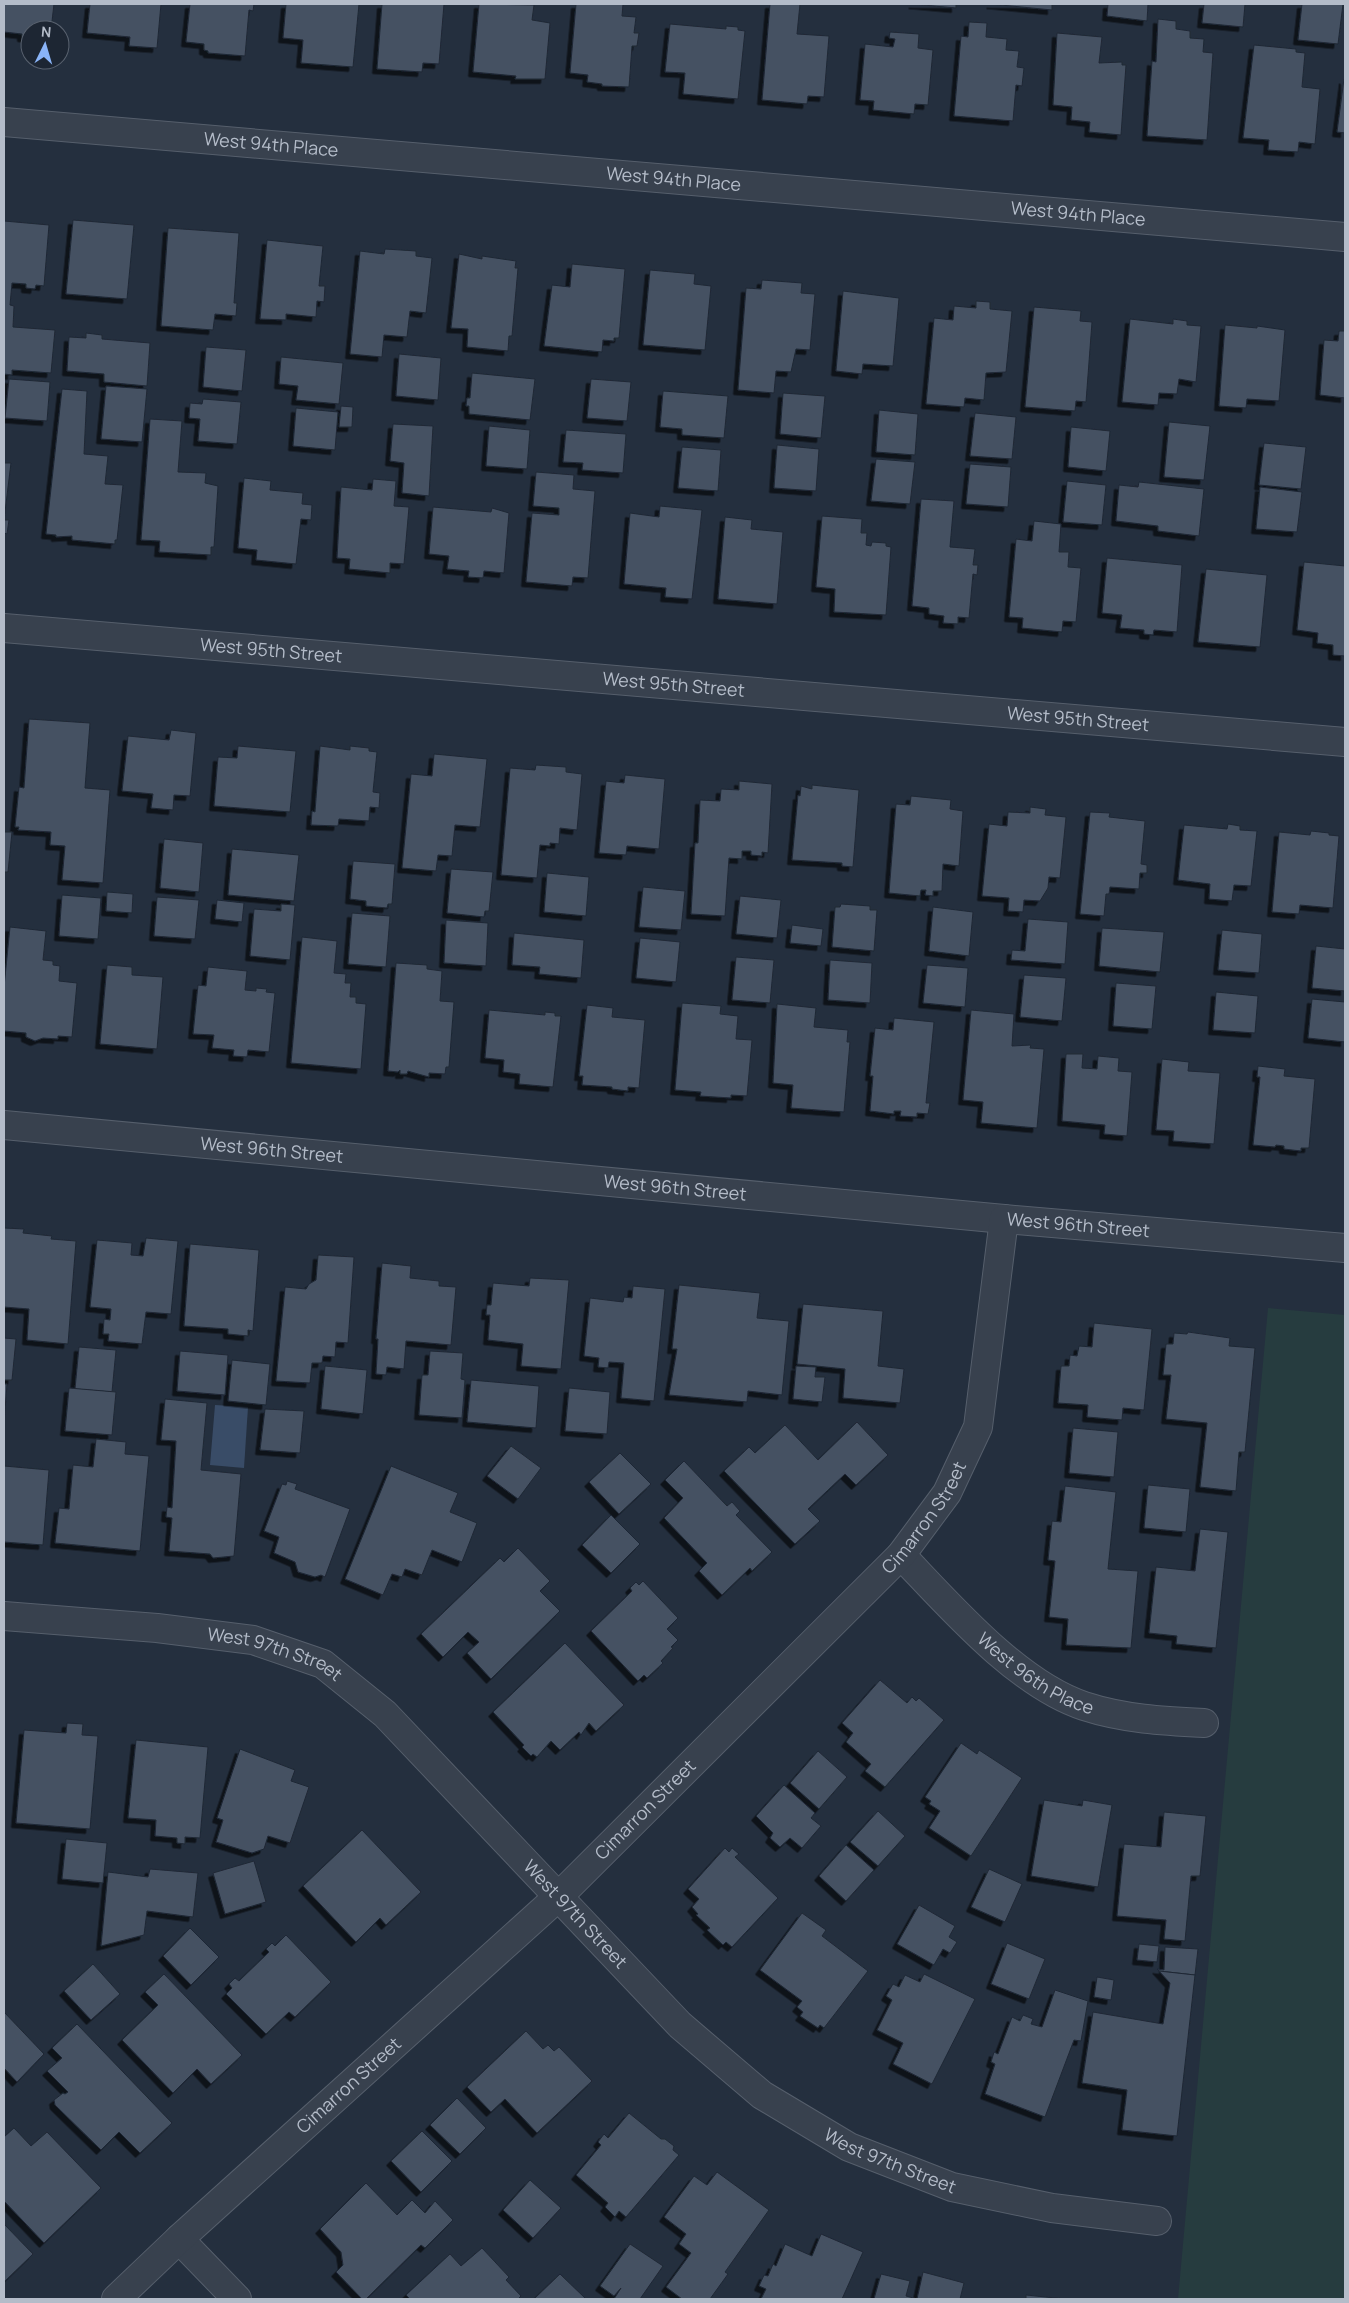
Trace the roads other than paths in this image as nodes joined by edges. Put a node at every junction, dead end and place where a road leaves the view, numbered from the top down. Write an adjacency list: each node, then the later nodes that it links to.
1 (4, 122): 2 (street, West 94th Place)
2 (1345, 237)
3 (4, 628): 4 (street, West 95th Street)
4 (1345, 742)
5 (4, 1125): 6 (street, West 96th Street)
6 (1004, 1219): 7 (street, West 96th Street); 8 (street, Cimarron Street)
7 (1345, 1248)
8 (901, 1555): 10 (street, West 96th Place); 11 (street, Cimarron Street)
9 (4, 1616): 11 (street, West 97th Street)
10 (1204, 1723)
11 (559, 1896): 12 (street, West 97th Street); 13 (street, Cimarron Street)
12 (1157, 2221)
13 (179, 2239): 14 (street, Cimarron Street); 15 (street)
14 (116, 2299)
15 (236, 2299)

